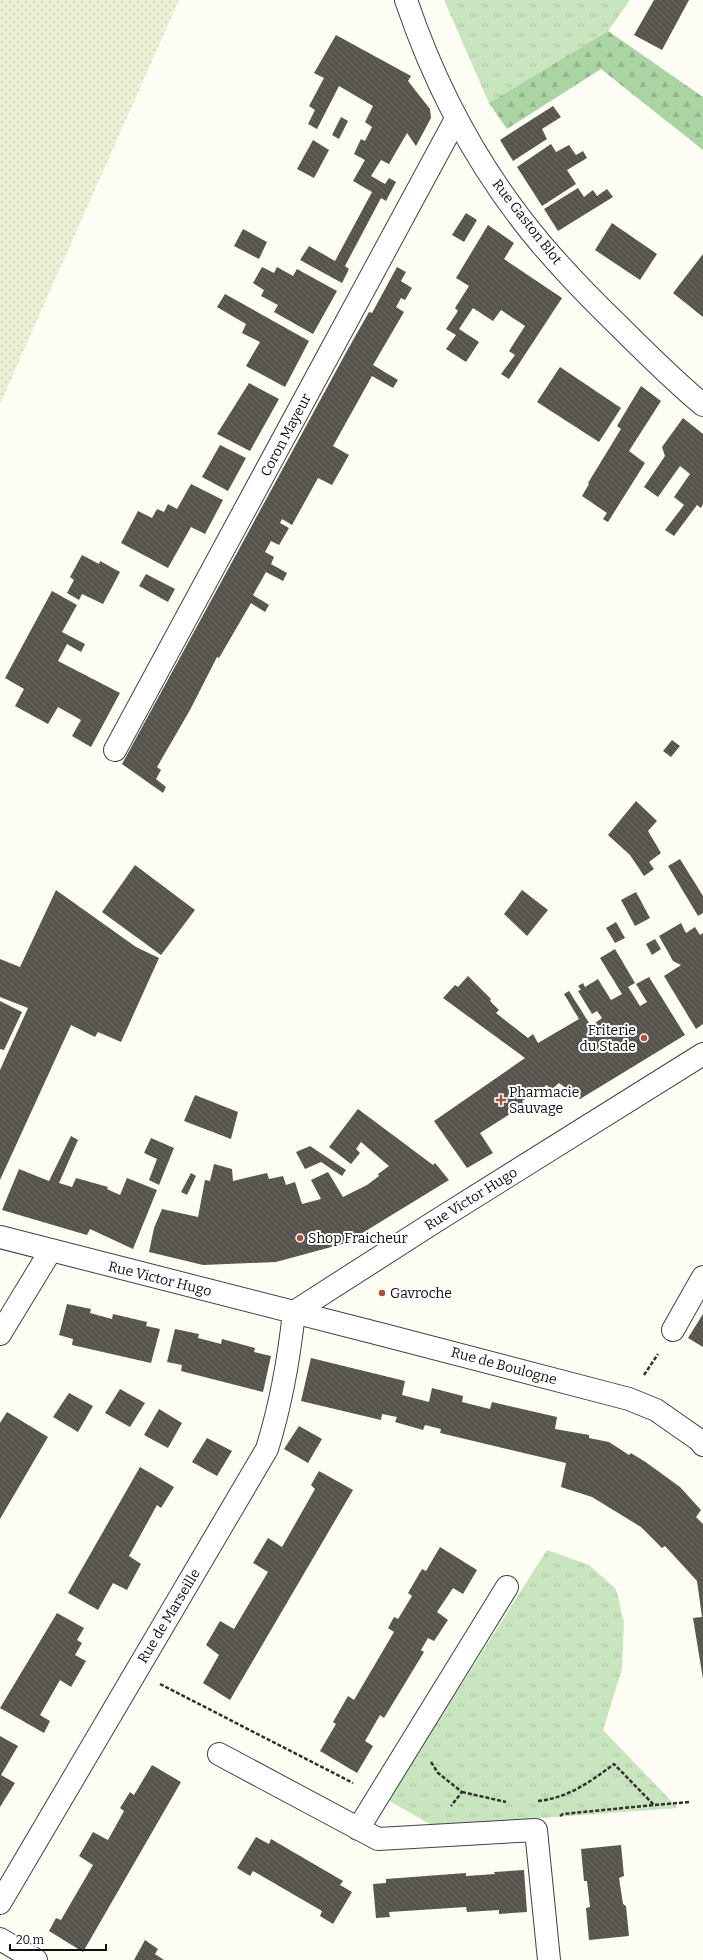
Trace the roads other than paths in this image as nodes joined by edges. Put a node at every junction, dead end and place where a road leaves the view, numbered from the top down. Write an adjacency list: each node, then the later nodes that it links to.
1 (406, 0): 2 (street, Rue Gaston Blot)
2 (456, 119): 3 (street, Rue Gaston Blot); 4 (street, Coron Mayeur)
3 (703, 405)
4 (115, 750)
5 (703, 1054): 9 (street, Rue Victor Hugo)
6 (0, 1237): 7 (street, Rue Victor Hugo)
7 (51, 1250): 9 (street, Rue Victor Hugo); 11 (street)
8 (703, 1277): 10 (street)
9 (294, 1312): 12 (street, Rue de Boulogne); 16 (street, Rue de Marseille)
10 (673, 1330)
11 (0, 1334)
12 (703, 1445)
13 (507, 1587): 15 (street)
14 (219, 1754): 15 (street)
15 (358, 1829): 19 (street)
16 (0, 1903)
17 (0, 1939): 18 (street)
18 (36, 1960)
19 (549, 1960)

